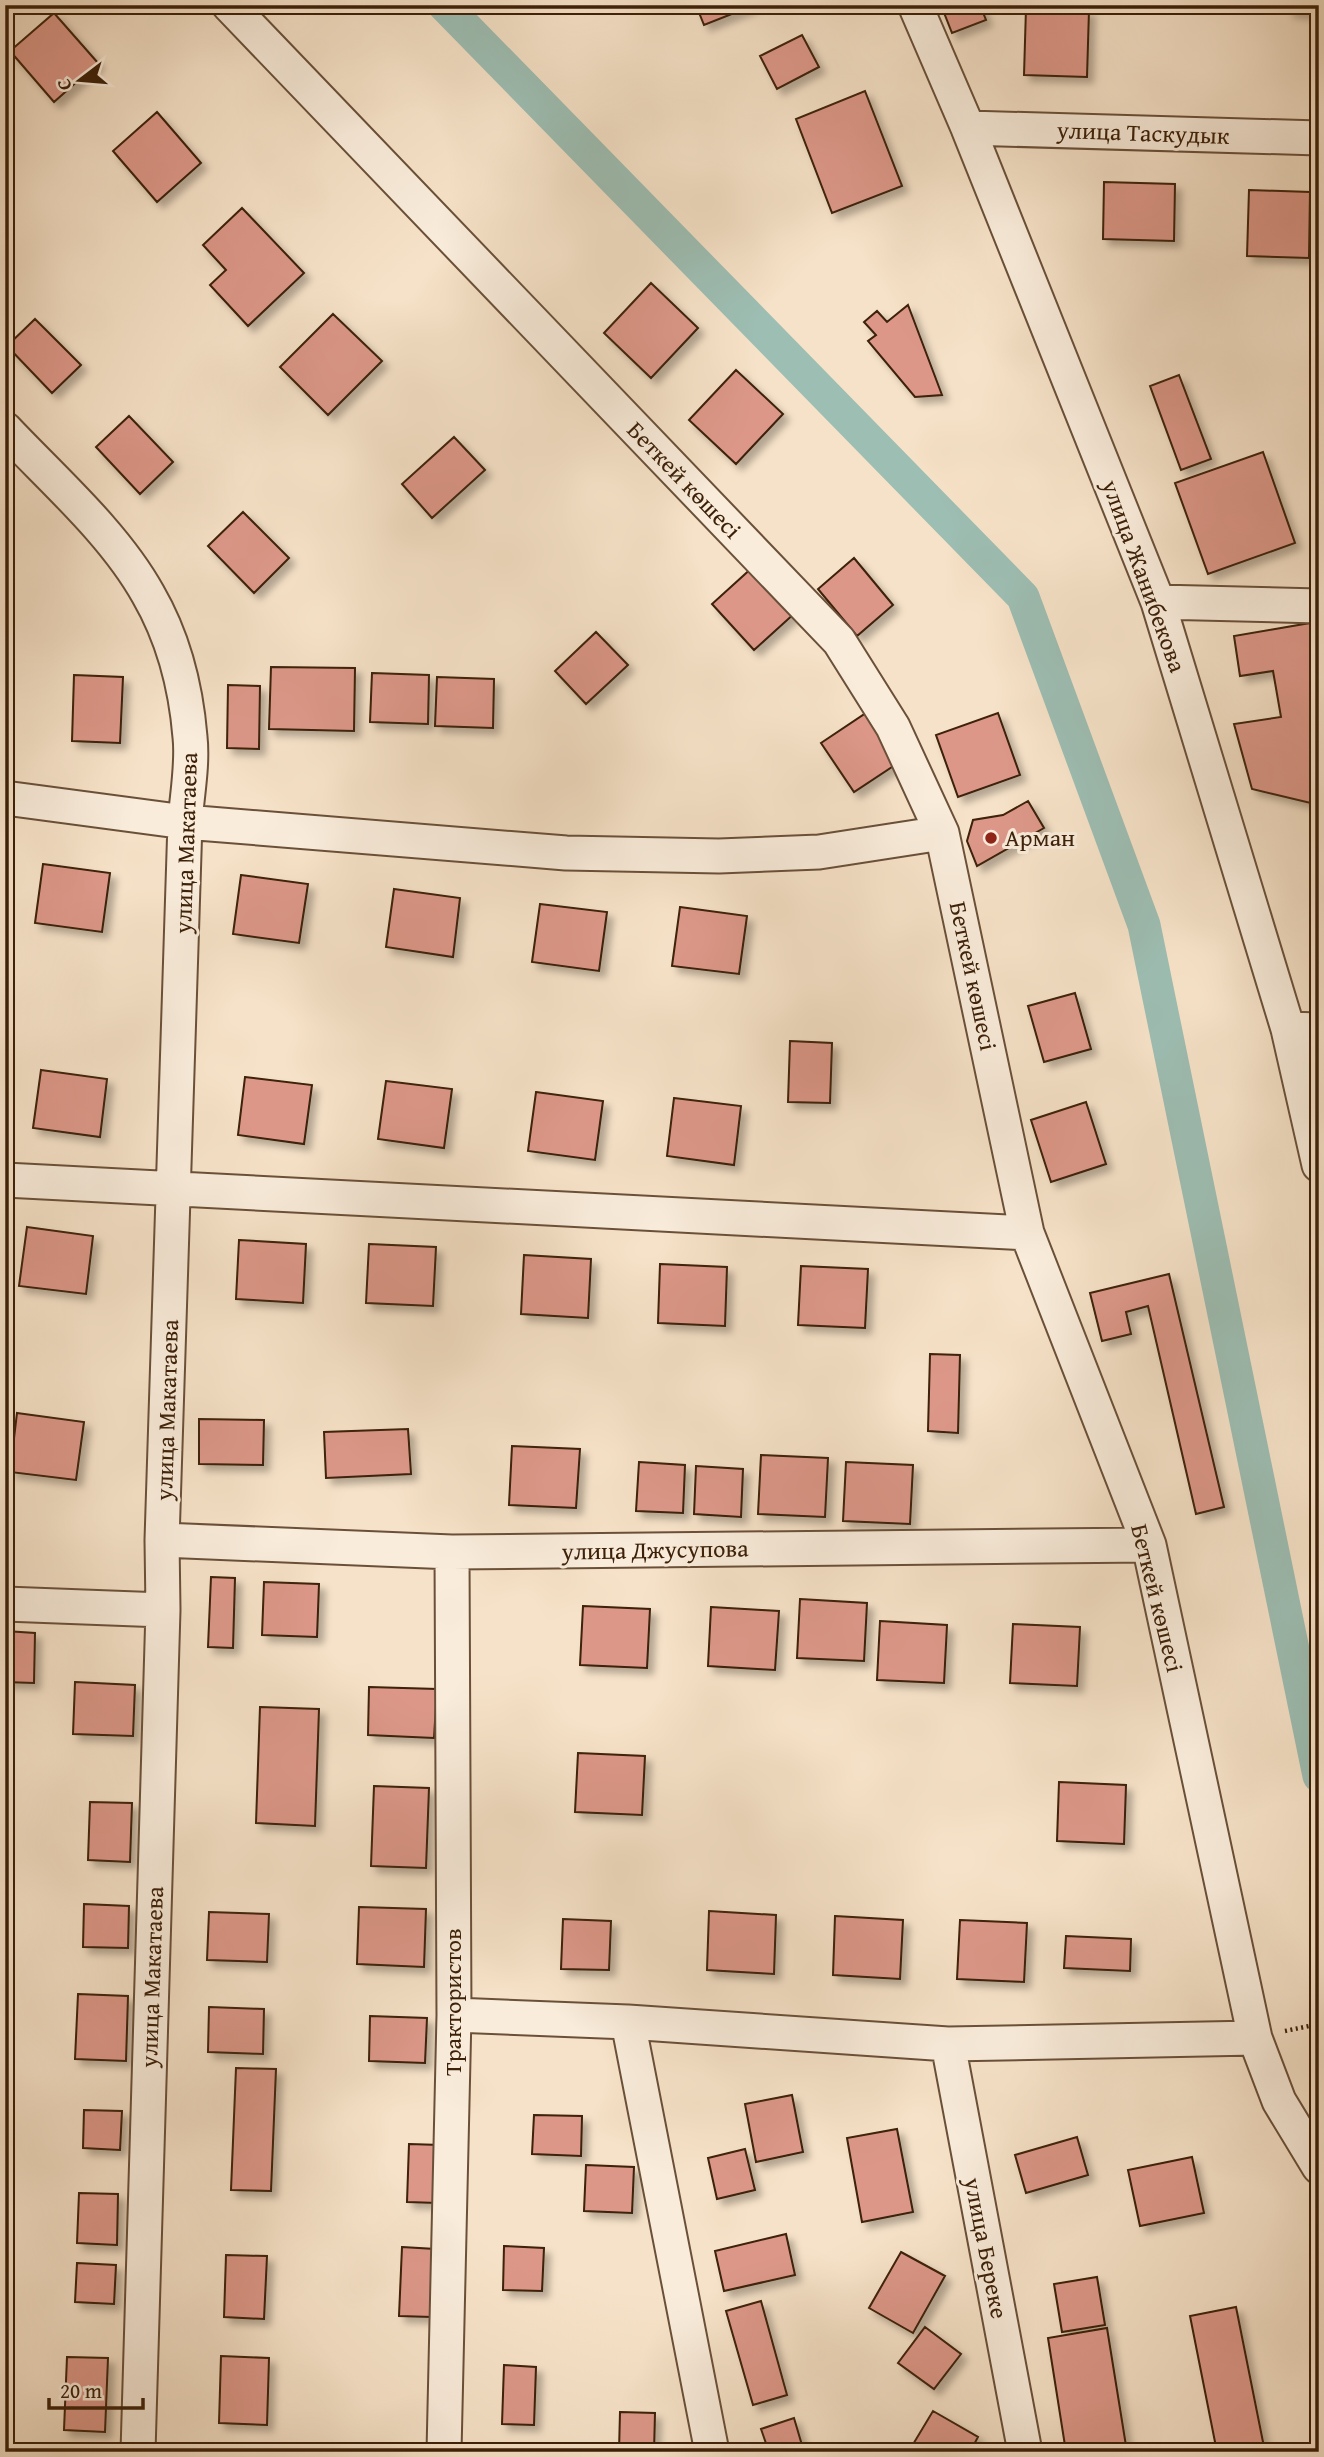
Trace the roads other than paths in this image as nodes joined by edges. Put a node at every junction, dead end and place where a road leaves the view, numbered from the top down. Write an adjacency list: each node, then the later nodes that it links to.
1 (229, 5): 10 (street, Беткей көшесі)
2 (915, 5): 3 (street, улица Жанибекова)
3 (968, 128): 4 (street, улица Таскудык); 6 (street, улица Жанибекова)
4 (1319, 138)
5 (5, 429): 9 (street, улица Макатаева)
6 (1158, 601): 7 (street); 11 (street, улица Жанибекова)
7 (1319, 606)
8 (5, 798): 9 (street)
9 (185, 822): 10 (street); 14 (street, улица Макатаева)
10 (942, 833): 15 (street, Беткей көшесі)
11 (1303, 1030): 12 (street, улица Жанибекова)
12 (1319, 1165)
13 (5, 1180): 14 (street)
14 (175, 1190): 15 (street); 16 (street, улица Макатаева)
15 (1027, 1233): 17 (street, Беткей көшесі)
16 (162, 1540): 18 (street, улица Джусупова); 20 (street, улица Макатаева)
17 (1149, 1545): 18 (street, улица Джусупова); 23 (street, Беткей көшесі)
18 (452, 1552): 21 (street, Трактористов)
19 (5, 1604): 20 (street)
20 (163, 1610): 26 (street, улица Макатаева)
21 (454, 2015): 22 (street); 27 (street, Трактористов)
22 (628, 2022): 24 (street); 28 (street)
23 (1255, 2038): 24 (street); 25 (street, Беткей көшесі)
24 (948, 2044): 29 (street, улица Береке)
25 (1319, 2168)
26 (138, 2452)
27 (444, 2452)
28 (712, 2452)
29 (1025, 2452)

